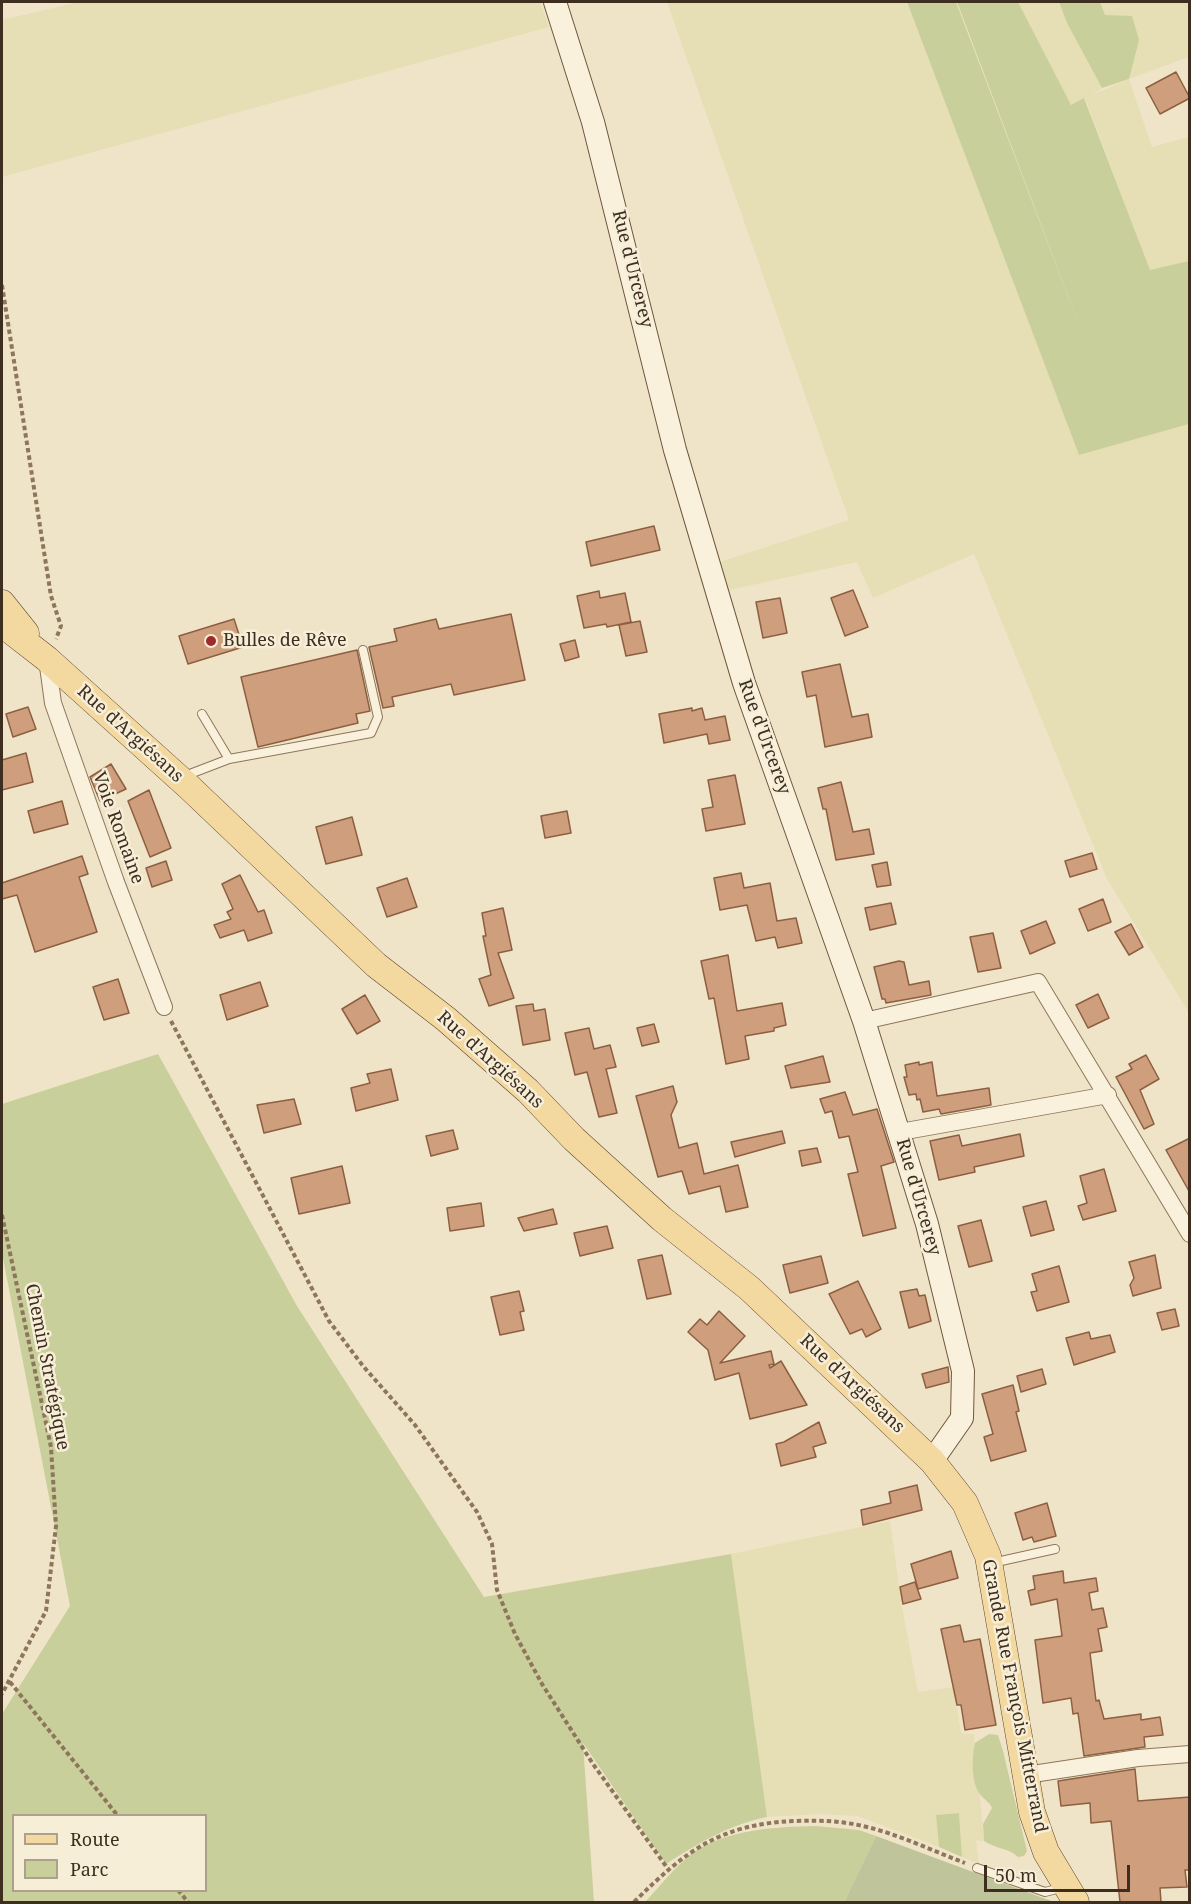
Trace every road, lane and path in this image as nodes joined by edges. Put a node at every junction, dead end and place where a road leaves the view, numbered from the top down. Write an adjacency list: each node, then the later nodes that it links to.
1 (555, 2): 11 (street, Rue d'Urcerey)
2 (2, 285): 6 (path)
3 (2, 603): 6 (main road, Rue d'Argiésans)
4 (2, 624): 6 (main road, Rue d'Argiésans)
5 (363, 650): 8 (lane)
6 (47, 659): 9 (main road, Rue d'Argiésans); 10 (street, Voie Romaine)
7 (202, 714): 8 (lane)
8 (229, 759): 9 (lane)
9 (179, 778): 16 (main road, Rue d'Argiésans)
10 (164, 1007): 25 (path)
11 (864, 1021): 12 (street); 13 (street, Rue d'Urcerey)
12 (1108, 1095): 13 (street); 15 (street)
13 (900, 1132): 16 (street, Rue d'Urcerey)
14 (2, 1215): 19 (path, Chemin Stratégique)
15 (1190, 1234)
16 (932, 1461): 18 (main road, Grande Rue François Mitterrand)
17 (1055, 1549): 18 (lane)
18 (989, 1564): 22 (main road, Grande Rue François Mitterrand)
19 (10, 1682): 20 (path, Chemin Stratégique); 23 (path)
20 (2, 1694)
21 (1190, 1754): 22 (street)
22 (1026, 1775): 26 (main road, Grande Rue François Mitterrand)
23 (117, 1814)
24 (977, 1868): 25 (path); 26 (lane)
25 (668, 1869): 27 (path)
26 (1070, 1894)
27 (634, 1902)

